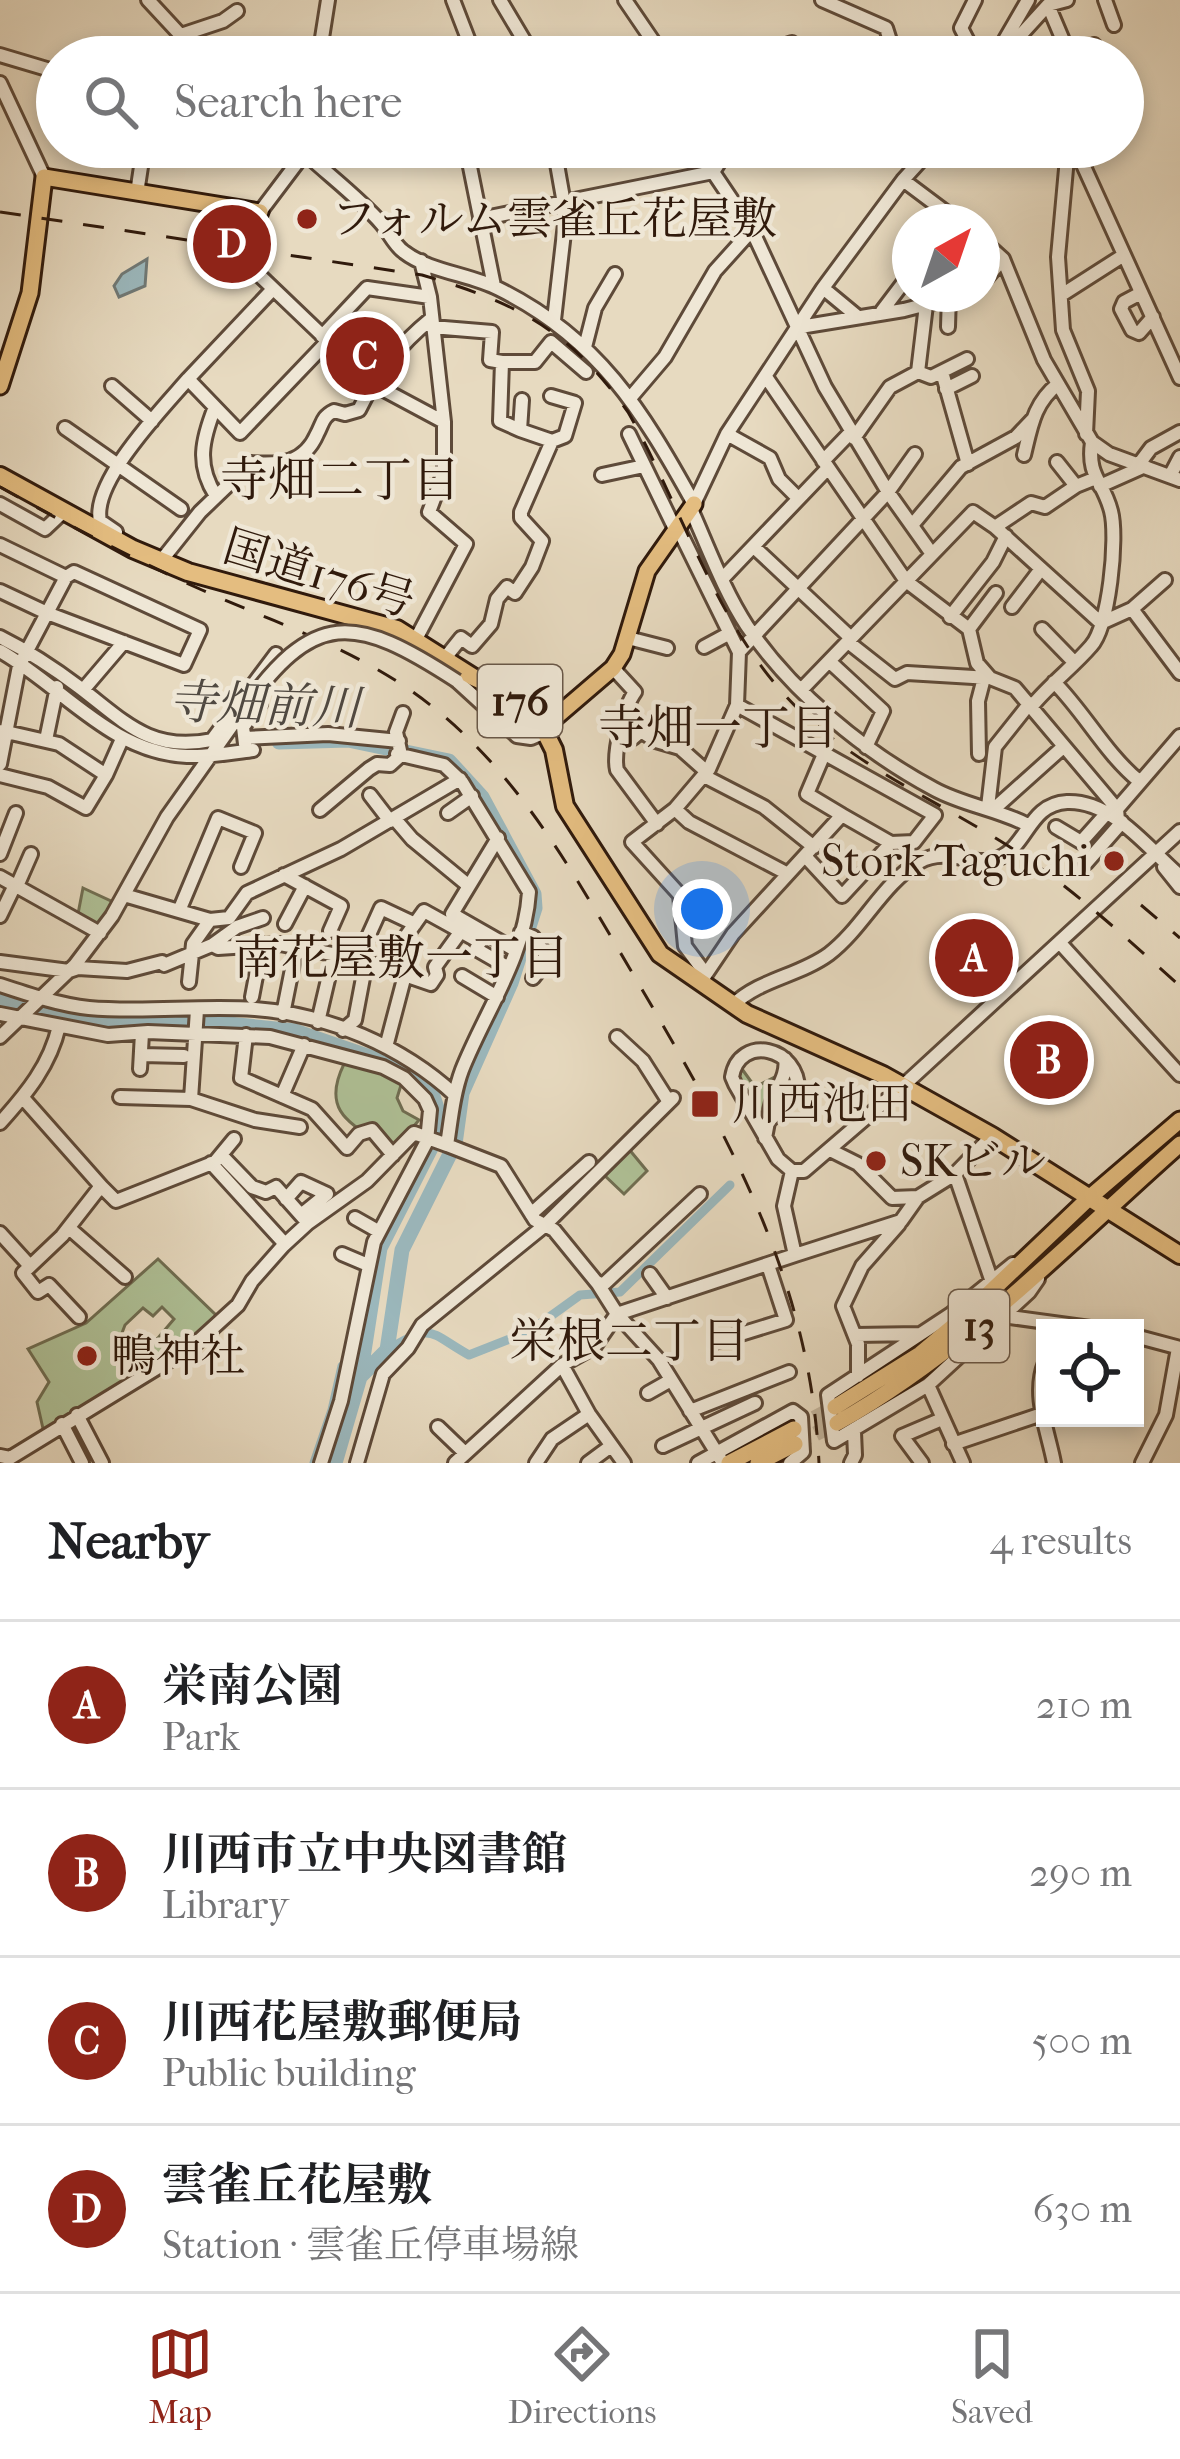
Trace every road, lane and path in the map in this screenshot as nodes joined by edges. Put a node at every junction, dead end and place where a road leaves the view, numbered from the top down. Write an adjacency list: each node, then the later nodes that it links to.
1 (148, 0): 14 (street)
2 (328, 0): 15 (street)
3 (453, 0): 16 (street)
4 (500, 0): 17 (street)
5 (626, 0): 18 (street)
6 (823, 0): 19 (street)
7 (975, 0): 20 (street)
8 (1028, 0): 21 (street)
9 (1067, 0): 11 (street)
10 (1105, 0): 13 (street)
11 (1048, 4): 22 (street); 23 (street)
12 (237, 11): 14 (street)
13 (1114, 25)
14 (181, 35)
15 (322, 36)
16 (467, 36)
17 (521, 36)
18 (650, 36)
19 (889, 36)
20 (965, 36)
21 (1008, 36)
22 (1020, 36)
23 (1061, 36)
24 (0, 55): 25 (street)
25 (36, 66)
26 (0, 83): 28 (street)
27 (0, 124): 28 (street)
28 (18, 126): 29 (street)
29 (36, 162)
30 (39, 168): 41 (street)
31 (141, 168): 43 (street)
32 (293, 168): 46 (street)
33 (324, 168): 52 (street)
34 (470, 168): 47 (street)
35 (558, 168): 44 (street)
36 (716, 168): 40 (street)
37 (914, 168): 42 (street)
38 (1069, 168): 60 (street)
39 (1082, 168): 50 (street)
40 (713, 172): 44 (street); 48 (street)
41 (44, 178): 43 (main road); 86 (main road)
42 (903, 180): 45 (street); 57 (street)
43 (137, 193): 46 (main road)
44 (563, 201): 47 (street); 69 (street)
45 (932, 204)
46 (260, 212)
47 (480, 219): 56 (street)
48 (752, 230): 72 (street); 90 (street)
49 (1000, 256): 51 (street)
50 (1124, 256): 59 (street); 60 (street)
51 (1003, 259): 53 (street); 85 (street)
52 (421, 261): 56 (street); 61 (street)
53 (1000, 262)
54 (256, 272): 58 (street)
55 (614, 274): 74 (street)
56 (494, 286): 69 (street)
57 (824, 288): 67 (street); 72 (street)
58 (273, 289): 73 (street); 83 (street)
59 (1142, 293): 68 (street); 68 (street)
60 (1063, 294): 102 (street)
61 (430, 297): 70 (street); 73 (street)
62 (892, 298): 64 (street)
63 (892, 310): 64 (street)
64 (882, 311): 67 (street)
65 (925, 312): 80 (street)
66 (948, 312): 71 (street)
67 (858, 316): 72 (street)
68 (1153, 317): 78 (street)
69 (554, 320): 74 (street)
70 (432, 323): 76 (street); 84 (street); 95 (street)
71 (948, 327)
72 (800, 328): 82 (street); 101 (street)
73 (325, 338): 84 (street); 92 (street)
74 (585, 347): 90 (street)
75 (967, 359): 77 (street)
76 (502, 362): 79 (street); 97 (street)
77 (942, 371): 80 (street); 88 (street)
78 (1179, 371)
79 (586, 372)
80 (918, 372): 101 (street)
81 (972, 376): 88 (street)
82 (766, 377): 100 (street); 110 (street)
83 (188, 379): 92 (street); 94 (street)
84 (373, 384): 95 (street); 119 (street)
85 (1058, 384): 93 (street); 102 (street)
86 (0, 386)
87 (112, 386): 94 (street)
88 (946, 389): 109 (street)
89 (551, 396): 103 (street)
90 (631, 397): 122 (street)
91 (522, 400): 97 (street)
92 (215, 407): 119 (street)
93 (1033, 419): 105 (street); 109 (street)
94 (152, 421): 108 (street)
95 (444, 422): 153 (street)
96 (65, 428): 108 (street)
97 (520, 430): 103 (street)
98 (1180, 432): 111 (street)
99 (629, 434): 112 (street)
100 (727, 434): 120 (street); 122 (street)
101 (853, 435): 110 (street); 118 (street)
102 (1089, 438): 111 (street); 116 (street)
103 (552, 441): 162 (street)
104 (916, 454): 118 (street)
105 (1024, 455)
106 (1180, 457): 115 (street)
107 (1058, 462): 117 (street)
108 (118, 463): 123 (street); 131 (street)
109 (968, 464): 126 (street)
110 (825, 465): 120 (street); 125 (street)
111 (1142, 465): 115 (street); 116 (street)
112 (644, 466): 113 (street); 127 (street)
113 (602, 475)
114 (0, 476): 124 (highway, 国道176号 / 176)
115 (1175, 478)
116 (1098, 482): 117 (street); 146 (street)
117 (1076, 486): 128 (street)
118 (888, 492): 125 (street); 126 (street)
119 (217, 496): 133 (street)
120 (798, 498): 130 (street)
121 (0, 504): 124 (street)
122 (692, 506): 127 (main road); 136 (street)
123 (181, 509)
124 (63, 512): 131 (highway, 国道176号 / 176)
125 (863, 520): 137 (street); 139 (street)
126 (913, 524): 132 (street)
127 (677, 529): 149 (street); 152 (main road)
128 (1001, 532): 132 (street); 134 (street); 145 (street)
129 (0, 545): 135 (street)
130 (754, 547): 136 (street); 139 (street)
131 (133, 549): 133 (highway, 国道176号 / 176)
132 (932, 554): 137 (street)
133 (160, 561): 153 (highway, 国道176号 / 176)
134 (1041, 569): 142 (street); 146 (street)
135 (65, 577): 144 (street); 155 (street)
136 (723, 578): 150 (street)
137 (906, 580): 145 (street); 154 (street)
138 (1165, 580): 143 (street)
139 (798, 589): 150 (street); 154 (street)
140 (0, 591): 144 (street)
141 (996, 593): 148 (street)
142 (1012, 607)
143 (1132, 609): 146 (street); 166 (street)
144 (47, 614): 155 (street); 161 (street)
145 (950, 616): 148 (street)
146 (1101, 622): 164 (street)
147 (1042, 628): 164 (street)
148 (969, 629): 167 (street)
149 (730, 633): 156 (street); 159 (street)
150 (754, 634): 159 (street); 171 (street)
151 (0, 637): 161 (street)
152 (628, 638): 157 (street); 165 (main road)
153 (416, 639): 162 (highway, 国道176号 / 176)
154 (849, 640): 163 (street); 167 (street)
155 (124, 643): 170 (street)
156 (704, 647)
157 (667, 648)
158 (0, 650): 161 (street)
159 (739, 652): 173 (street)
160 (276, 654): 170 (street)
161 (24, 657): 169 (street); 170 (street); 178 (street)
162 (445, 658): 177 (highway, 国道176号 / 176)
163 (829, 662): 171 (street); 185 (street)
164 (1074, 662): 168 (street)
165 (613, 668): 177 (main road); 179 (street)
166 (1180, 673)
167 (987, 678): 174 (street); 190 (street)
168 (1054, 682): 174 (street); 196 (street)
169 (56, 687): 180 (street); 181 (street)
170 (83, 690)
171 (801, 690): 185 (street)
172 (260, 704): 184 (street)
173 (737, 705): 189 (street); 192 (street)
174 (1031, 705): 186 (street); 199 (street)
175 (403, 712): 187 (street)
176 (674, 716): 182 (street)
177 (544, 730): 188 (street, bridge); 253 (highway, 176)
178 (3, 731): 181 (street); 191 (street)
179 (622, 735): 182 (street); 207 (street)
180 (122, 739): 188 (street); 193 (street)
181 (46, 740): 193 (street)
182 (656, 741): 192 (street)
183 (1178, 743): 196 (street)
184 (247, 746): 187 (street); 188 (street)
185 (866, 747): 199 (street)
186 (1062, 748): 199 (street); 204 (street)
187 (400, 750): 195 (street); 201 (street)
188 (213, 754): 227 (street)
189 (824, 754): 203 (street); 212 (street)
190 (979, 754)
191 (0, 764)
192 (706, 774): 200 (street); 213 (street)
193 (106, 775): 194 (street)
194 (0, 776)
195 (460, 779): 198 (street); 206 (street)
196 (1139, 781): 204 (street)
197 (370, 795): 206 (street)
198 (472, 796): 202 (street); 211 (street)
199 (992, 808): 209 (street)
200 (675, 809): 207 (street); 219 (street)
201 (320, 810)
202 (448, 813)
203 (842, 815): 212 (street); 213 (street)
204 (1116, 816): 208 (street); 209 (street); 216 (street); 217 (street)
205 (12, 817): 214 (street)
206 (392, 819): 220 (street); 225 (street)
207 (657, 824): 253 (street)
208 (1056, 827)
209 (1025, 829): 259 (street)
210 (1180, 831): 216 (street)
211 (498, 838): 225 (street); 237 (street)
212 (890, 843): 213 (street)
213 (809, 852): 219 (street)
214 (0, 854)
215 (31, 854): 223 (street)
216 (1158, 855): 221 (street); 226 (street); 238 (street)
217 (1086, 863)
218 (241, 867): 228 (street)
219 (788, 874): 253 (street)
220 (284, 875): 224 (street); 231 (street)
221 (1180, 875)
222 (0, 877): 223 (street)
223 (16, 886): 229 (street); 236 (street)
224 (305, 886): 232 (street); 234 (street)
225 (469, 886): 242 (street)
226 (1180, 887)
227 (124, 895): 228 (street); 236 (street)
228 (179, 911): 231 (street)
229 (0, 916)
230 (263, 918): 240 (street)
231 (210, 920): 244 (street)
232 (285, 924)
233 (415, 924): 235 (street); 245 (street); 247 (street)
234 (330, 931)
235 (460, 931): 248 (street); 250 (street)
236 (100, 933): 249 (street)
237 (526, 934): 242 (street); 252 (street)
238 (1060, 943): 276 (street); 277 (street)
239 (262, 944): 240 (street); 241 (street); 256 (street)
240 (212, 945): 244 (street)
241 (296, 949): 243 (street); 263 (street)
242 (515, 950): 248 (street)
243 (334, 953): 245 (street); 265 (street)
244 (190, 955): 249 (street); 254 (street)
245 (362, 960): 247 (street); 267 (street)
246 (0, 962): 249 (street)
247 (383, 967): 250 (street)
248 (509, 968): 257 (street)
249 (69, 971): 258 (street)
250 (404, 975): 274 (street)
251 (462, 976): 257 (street)
252 (533, 978)
253 (703, 979): 259 (highway, 176)
254 (189, 982)
255 (0, 985): 258 (street)
256 (252, 997)
257 (497, 997): 278 (street)
258 (41, 998): 261 (street); 264 (street)
259 (733, 1005): 277 (highway, 176)
260 (241, 1009): 261 (street); 263 (street); 270 (street)
261 (197, 1011): 269 (street)
262 (0, 1014): 264 (street)
263 (283, 1014): 265 (street)
264 (22, 1016): 266 (street); 271 (street)
265 (318, 1022): 267 (street)
266 (59, 1026): 268 (street); 281 (street)
267 (343, 1030): 274 (street)
268 (142, 1033): 269 (street); 275 (street)
269 (196, 1034): 270 (street); 282 (street)
270 (243, 1035): 273 (street); 279 (street)
271 (0, 1037)
272 (616, 1037): 307 (street)
273 (304, 1045): 279 (street); 289 (street)
274 (386, 1047): 278 (street)
275 (184, 1055)
276 (1180, 1075)
277 (904, 1085): 286 (highway, 176); 291 (street)
278 (454, 1094): 289 (street)
279 (282, 1096): 292 (street)
280 (120, 1097): 282 (street)
281 (23, 1098): 284 (street); 297 (street)
282 (190, 1100): 285 (street)
283 (1180, 1120): 300 (main road)
284 (0, 1123)
285 (300, 1127)
286 (992, 1136): 296 (street); 300 (highway, 176)
287 (766, 1138): 287 (street); 295 (street)
288 (234, 1139): 293 (street)
289 (443, 1144): 292 (street); 303 (street); 309 (street)
290 (1180, 1144): 302 (main road)
291 (830, 1150): 295 (street); 299 (street)
292 (393, 1155): 305 (street)
293 (217, 1160): 297 (street); 301 (street); 311 (street)
294 (589, 1162): 303 (street)
295 (792, 1171): 314 (street)
296 (955, 1174): 299 (street); 322 (street)
297 (101, 1186): 308 (street)
298 (700, 1194): 323 (street)
299 (917, 1197): 306 (street)
300 (1089, 1198): 302 (highway, 176); 312 (main road, 13)
301 (286, 1199): 305 (street); 305 (street)
302 (1106, 1210): 315 (highway, 176); 316 (main road, 13)
303 (531, 1214): 307 (street)
304 (355, 1218): 309 (street)
305 (304, 1219): 311 (street)
306 (901, 1221): 314 (street); 330 (street)
307 (544, 1226): 323 (street); 360 (street)
308 (69, 1228): 319 (street); 321 (street)
309 (378, 1231): 317 (street)
310 (3, 1240): 319 (street)
311 (285, 1244): 343 (street)
312 (1037, 1247): 316 (main road, 13); 322 (street)
313 (342, 1254): 317 (street)
314 (795, 1255): 318 (street)
315 (1180, 1255)
316 (1050, 1263): 326 (street)
317 (368, 1265): 359 (street)
318 (768, 1265): 324 (street); 332 (street)
319 (30, 1266): 327 (street)
320 (650, 1274): 324 (street)
321 (125, 1277)
322 (991, 1279): 329 (street)
323 (602, 1289): 325 (street)
324 (668, 1298): 325 (street)
325 (617, 1314): 334 (street); 337 (street)
326 (1003, 1316): 328 (street); 338 (street)
327 (79, 1317)
328 (1036, 1321)
329 (922, 1334): 330 (street); 336 (street)
330 (855, 1335): 336 (street)
331 (1144, 1338): 333 (street)
332 (715, 1342)
333 (1176, 1345): 371 (street)
334 (562, 1365): 342 (street); 355 (street)
335 (789, 1372): 341 (street)
336 (858, 1376): 350 (street)
337 (671, 1380): 339 (street); 341 (street)
338 (928, 1384): 345 (street); 350 (street)
339 (648, 1394)
340 (755, 1403): 347 (street)
341 (690, 1412): 347 (street)
342 (589, 1414): 352 (street); 361 (street)
343 (76, 1415): 346 (street); 358 (street)
344 (1036, 1416): 351 (street)
345 (942, 1419): 351 (street); 368 (street)
346 (62, 1424): 354 (street); 357 (street)
347 (699, 1426): 353 (street); 356 (street)
348 (438, 1427): 355 (street)
349 (1045, 1427): 370 (street)
350 (854, 1432): 367 (street)
351 (953, 1444): 369 (street)
352 (611, 1446): 362 (street); 363 (street)
353 (663, 1446)
354 (0, 1456)
355 (460, 1458)
356 (722, 1459): 364 (street); 365 (main road); 366 (street)
357 (82, 1463)
358 (102, 1463)
359 (321, 1463)
360 (357, 1463)
361 (536, 1463)
362 (588, 1463)
363 (624, 1463)
364 (698, 1463)
365 (758, 1463)
366 (790, 1463)
367 (851, 1463)
368 (922, 1463)
369 (963, 1463)
370 (1054, 1463)
371 (1142, 1463)

